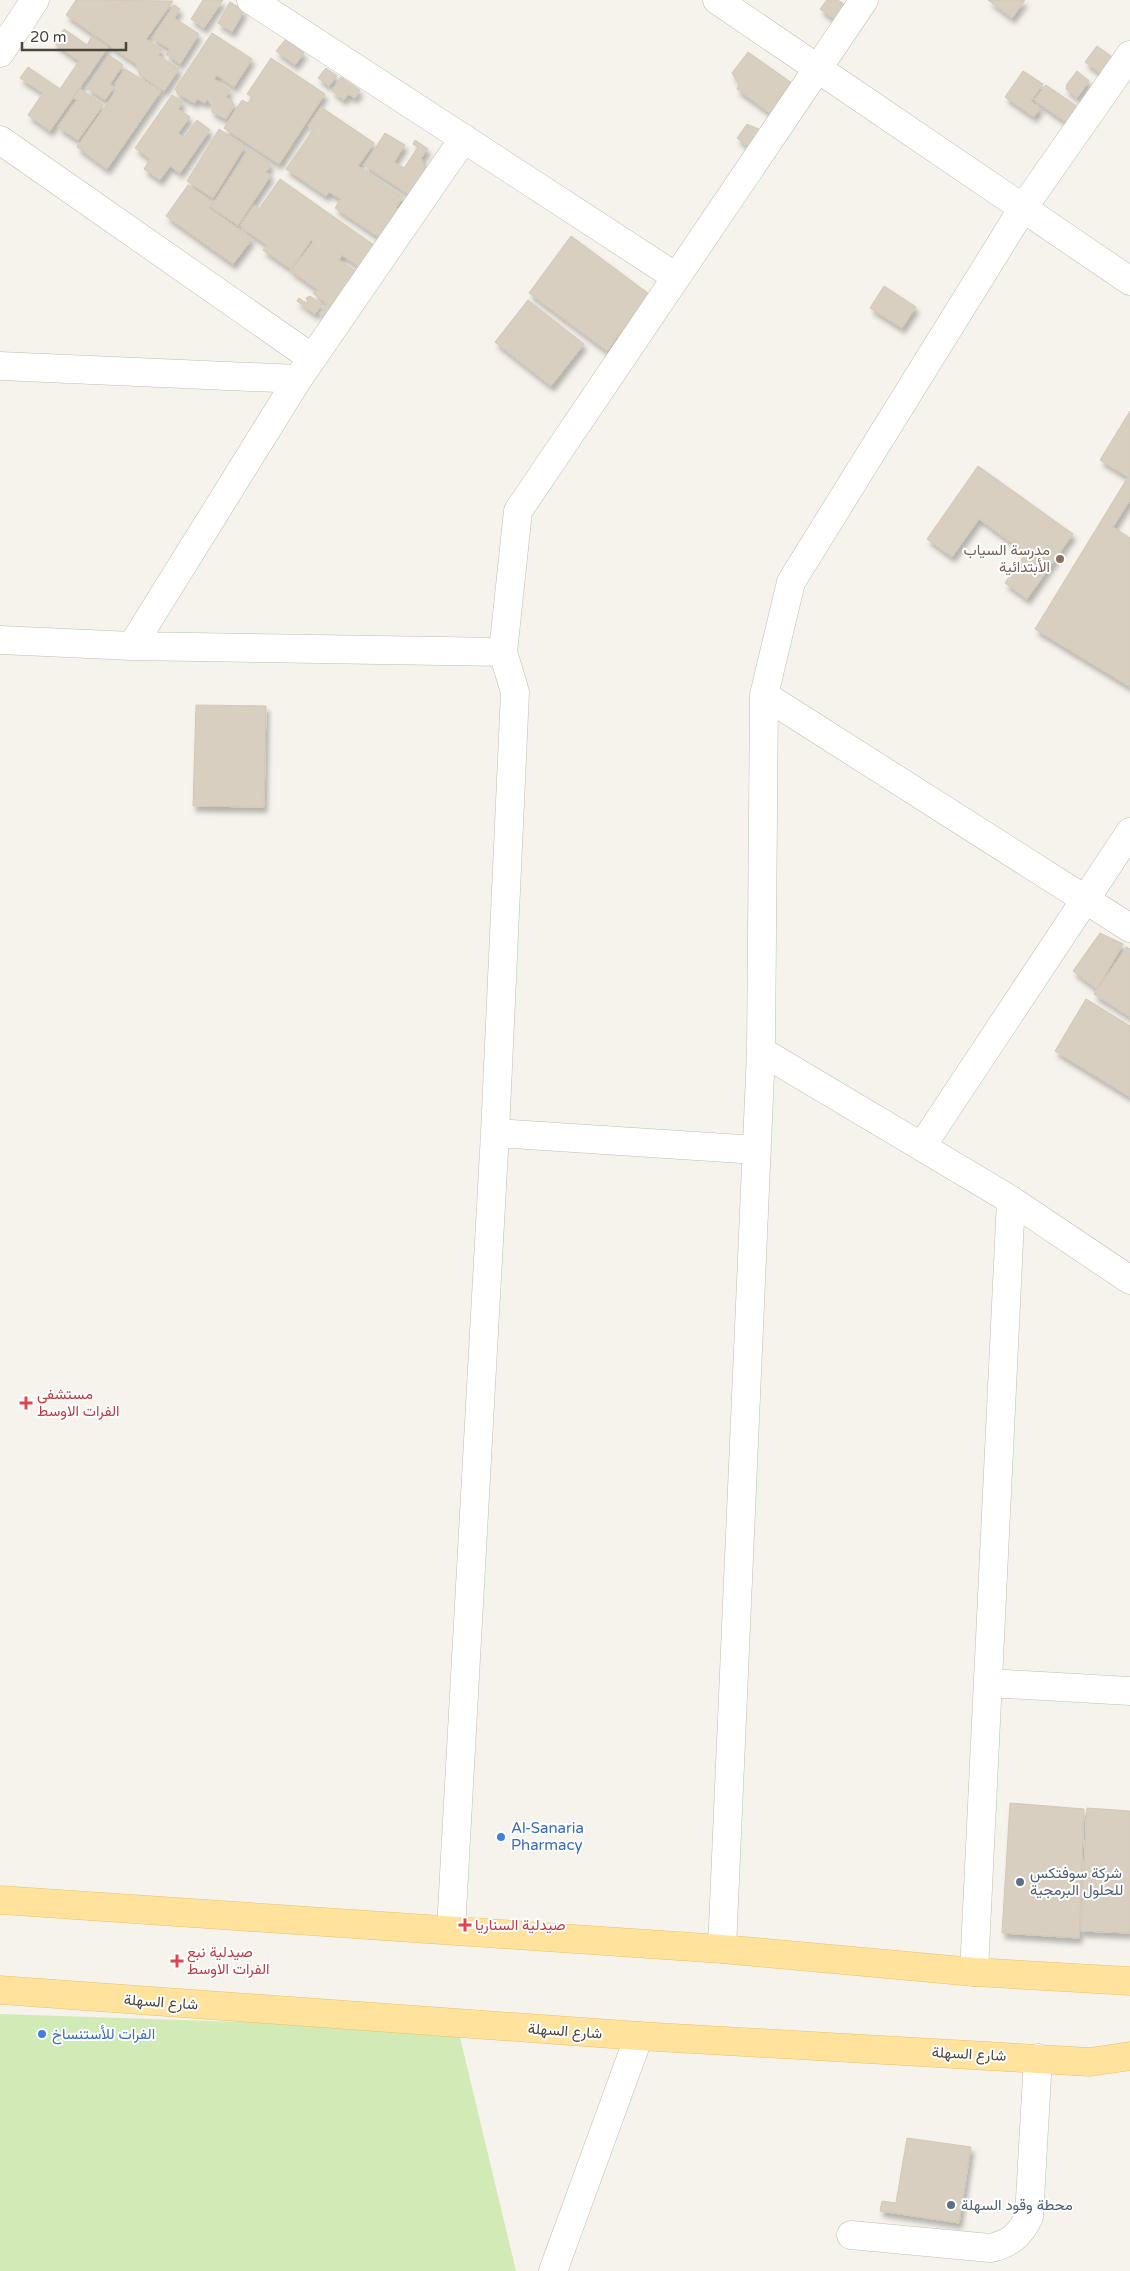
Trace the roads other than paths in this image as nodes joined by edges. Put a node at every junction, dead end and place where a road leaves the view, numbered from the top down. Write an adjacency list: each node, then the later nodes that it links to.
1 (35, 0): 5 (street)
2 (251, 0): 8 (street)
3 (717, 0): 7 (street)
4 (864, 0): 7 (street)
5 (0, 53)
6 (1130, 55): 10 (street)
7 (818, 69): 10 (street); 11 (street)
8 (464, 138): 11 (street); 14 (street)
9 (0, 140): 14 (street)
10 (1023, 208): 12 (street); 18 (street)
11 (676, 277): 17 (street)
12 (1130, 281)
13 (0, 366): 14 (street)
14 (305, 368): 16 (street)
15 (0, 640): 16 (street)
16 (132, 646): 17 (street)
17 (503, 652): 23 (street)
18 (764, 696): 20 (street); 22 (street)
19 (1130, 832): 20 (street)
20 (1084, 900): 21 (street); 24 (street)
21 (1130, 928)
22 (761, 1050): 24 (street); 25 (street)
23 (495, 1133): 25 (street); 31 (street)
24 (922, 1146): 26 (street)
25 (757, 1150): 32 (street)
26 (1011, 1200): 27 (street); 28 (street)
27 (1130, 1280)
28 (988, 1683): 29 (street); 33 (street)
29 (1130, 1691)
30 (0, 1900): 31 (main road)
31 (451, 1930): 32 (main road)
32 (722, 1949): 33 (main road)
33 (974, 1972): 34 (main road)
34 (1130, 1981)
35 (0, 1990): 36 (main road, شارع السهلة)
36 (639, 2036): 38 (main road, شارع السهلة); 40 (street)
37 (1130, 2056): 38 (main road, شارع السهلة)
38 (1038, 2058): 39 (street)
39 (850, 2235)
40 (553, 2271)

